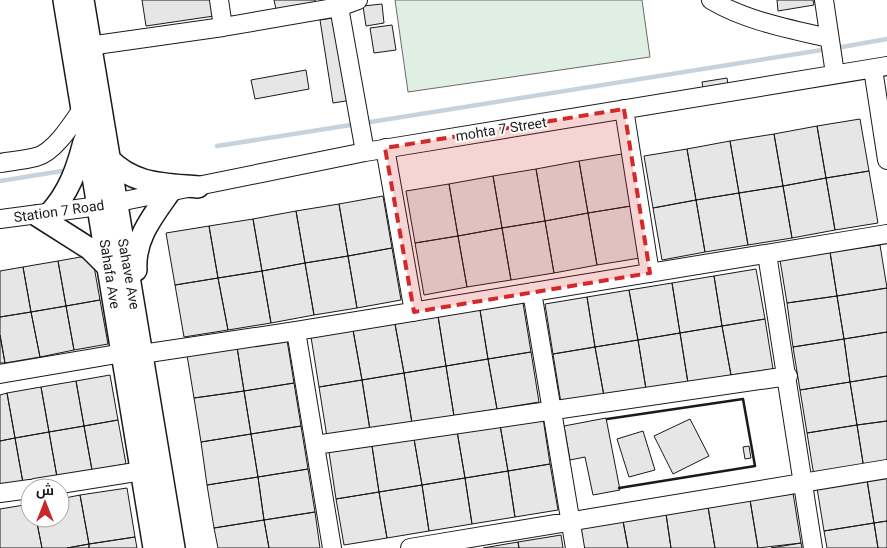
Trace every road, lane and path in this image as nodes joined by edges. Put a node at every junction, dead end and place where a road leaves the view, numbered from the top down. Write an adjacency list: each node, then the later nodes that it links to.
1 (64, 0): 15 (main road, Sahafa Ave)
2 (83, 0): 10 (main road, Sahave Ave)
3 (219, 0): 8 (street)
4 (358, 0): 7 (street)
5 (711, 0): 9 (street)
6 (824, 0): 9 (street)
7 (339, 7): 8 (street); 18 (street)
8 (223, 28): 10 (street)
9 (829, 38): 12 (street)
10 (89, 46): 13 (main road, Sahave Ave)
11 (880, 68): 12 (street, mohta 7 Street); 20 (street)
12 (835, 74): 14 (street, mohta 7 Street)
13 (96, 90): 15 (street); 19 (main road, Sahave Ave)
14 (624, 109): 17 (street, mohta 7 Street); 30 (street)
15 (81, 111): 16 (main road, Sahafa Ave); 21 (street)
16 (86, 137): 24 (main road, Sahafa Ave); 25 (main road)
17 (386, 148): 18 (street, mohta 7 Street); 32 (street)
18 (365, 152): 22 (street, mohta 7 Street)
19 (108, 158): 22 (main road); 24 (main road, Sahave Ave)
20 (887, 160)
21 (0, 162)
22 (198, 187): 23 (street, mohta 7 Street)
23 (169, 193): 24 (street, mohta 7 Street); 33 (main road)
24 (108, 204): 25 (street, Station 7 Road); 29 (main road, Sahafa Ave); 33 (main road, Sahave Ave)
25 (44, 214): 26 (street, Station 7 Road); 29 (main road)
26 (0, 219)
27 (887, 234): 28 (street)
28 (767, 254): 30 (street); 37 (street)
29 (110, 268): 35 (main road, Sahafa Ave)
30 (650, 273): 31 (street)
31 (532, 292): 32 (street); 38 (street)
32 (414, 312): 34 (street)
33 (138, 325): 35 (main road, Sahave Ave)
34 (296, 331): 35 (street); 39 (street)
35 (132, 353): 36 (street); 41 (main road, Sahafa Ave); 48 (main road, Sahave Ave)
36 (0, 374)
37 (788, 376): 38 (street); 43 (street)
38 (552, 411): 39 (street); 46 (street)
39 (315, 444): 49 (street)
40 (887, 469): 43 (street)
41 (142, 471): 42 (street); 47 (main road, Sahafa Ave)
42 (70, 482)
43 (803, 483): 46 (street); 52 (street)
44 (20, 491): 45 (street)
45 (0, 494)
46 (570, 520): 50 (street); 51 (street)
47 (154, 548)
48 (174, 548)
49 (332, 548)
50 (410, 548)
51 (574, 548)
52 (813, 548)

